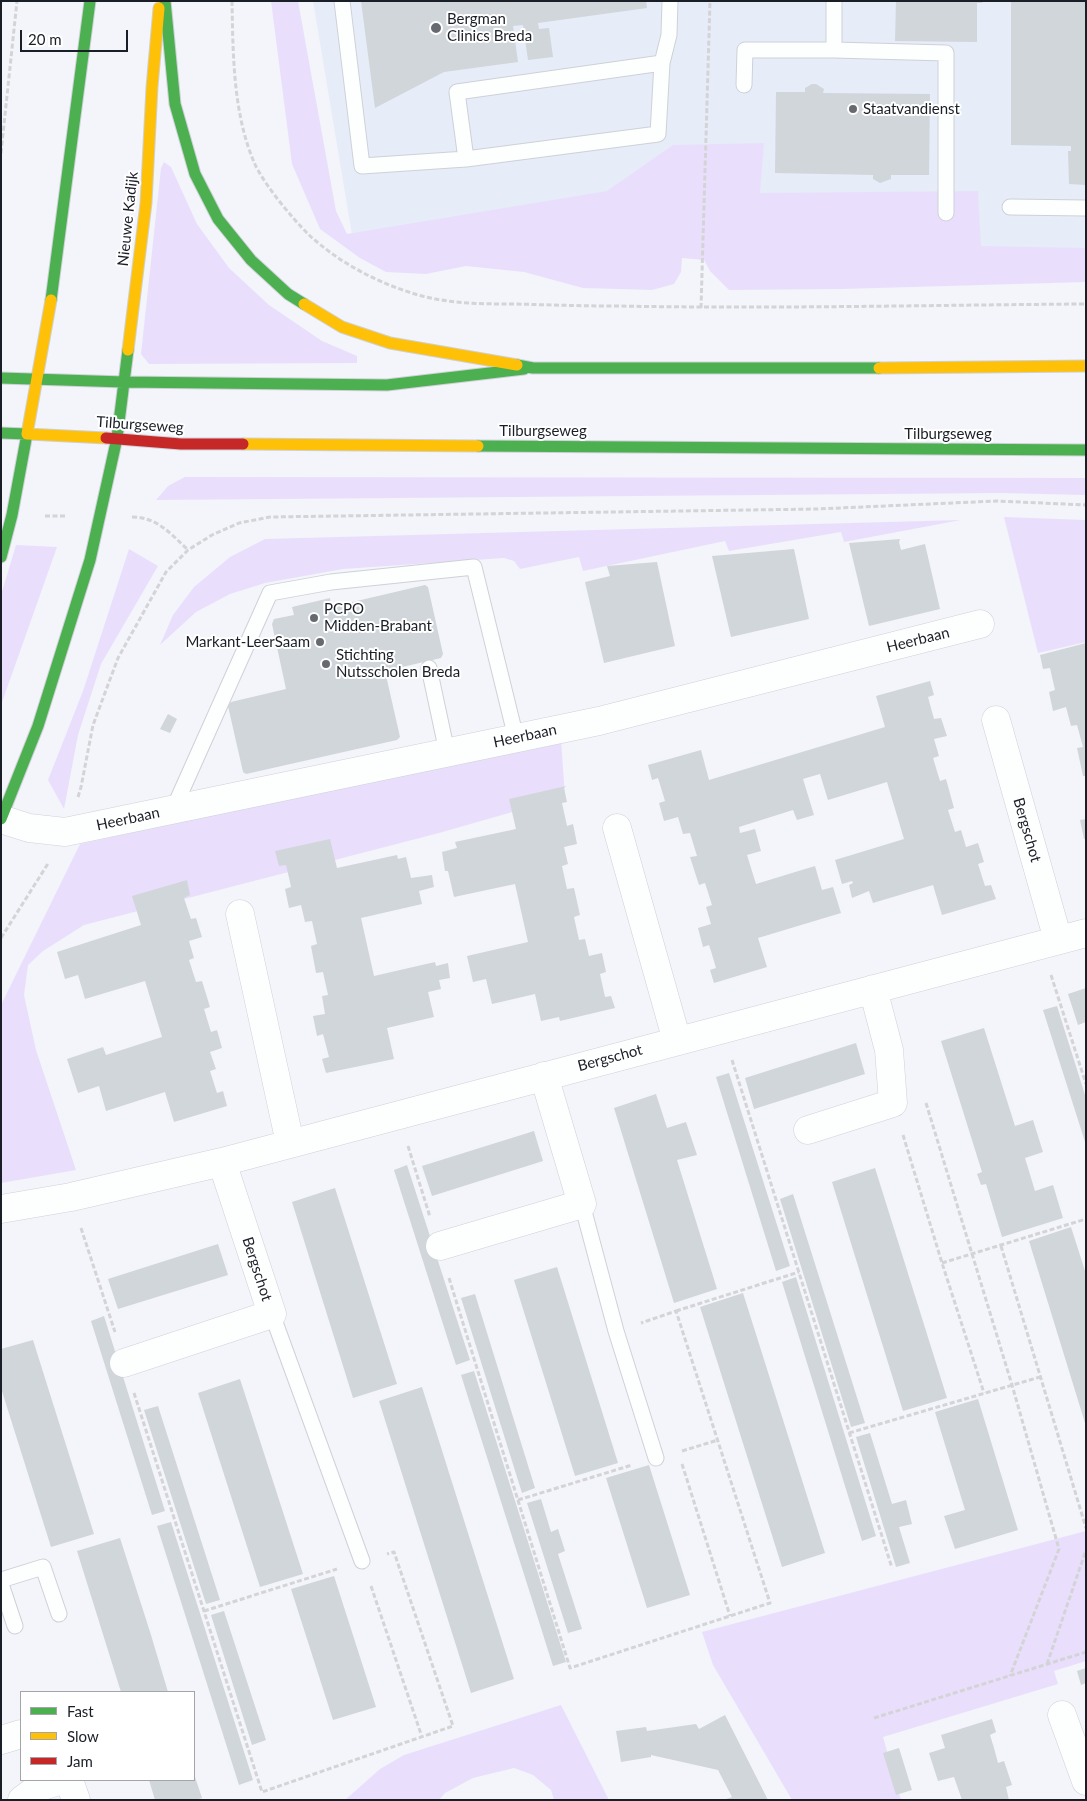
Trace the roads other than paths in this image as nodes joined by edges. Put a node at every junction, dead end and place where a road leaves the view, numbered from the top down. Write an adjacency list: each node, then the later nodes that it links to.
1 (90, 1): 17 (main road)
2 (159, 1): 18 (main road, Nieuwe Kadijk)
3 (165, 1): 15 (main road)
4 (342, 1): 10 (lane)
5 (670, 1): 8 (lane)
6 (834, 1): 7 (lane)
7 (834, 50): 9 (lane); 13 (lane)
8 (662, 63): 10 (lane); 10 (lane)
9 (744, 85)
10 (466, 159)
11 (1010, 207): 12 (lane)
12 (1086, 208)
13 (946, 213)
14 (1086, 366): 15 (main road)
15 (533, 368): 18 (main road)
16 (1, 378): 17 (main road)
17 (38, 378): 18 (main road); 20 (main road)
18 (124, 382): 21 (main road, Nieuwe Kadijk)
19 (1, 432): 20 (main road, Tilburgseweg)
20 (27, 434): 21 (main road, Tilburgseweg); 23 (main road)
21 (118, 438): 22 (main road, Tilburgseweg); 30 (main road, Heerbaan)
22 (1086, 450)
23 (1, 557)
24 (980, 624): 27 (street, Heerbaan)
25 (429, 668): 28 (lane)
26 (996, 720): 34 (street, Bergschot)
27 (516, 738): 28 (street, Heerbaan); 29 (lane)
28 (447, 752): 29 (street, Heerbaan)
29 (178, 808): 30 (street, Heerbaan)
30 (1, 819)
31 (617, 828): 36 (street)
32 (240, 914): 39 (street)
33 (1086, 933): 34 (street, Bergschot)
34 (1049, 942): 35 (street, Bergschot)
35 (873, 989): 36 (street, Bergschot); 38 (street)
36 (677, 1041): 37 (street, Bergschot)
37 (544, 1076): 39 (street, Bergschot); 41 (street)
38 (808, 1130)
39 (290, 1143): 40 (street, Bergschot)
40 (222, 1162): 42 (street, Bergschot); 44 (street, Bergschot)
41 (582, 1204): 43 (street); 46 (lane)
42 (1, 1209)
43 (440, 1246)
44 (272, 1314): 45 (street, Bergschot); 47 (lane)
45 (124, 1363)
46 (656, 1458)
47 (362, 1561)
48 (1, 1580): 50 (lane)
49 (1, 1584): 51 (lane)
50 (59, 1614)
51 (15, 1626)
52 (1062, 1715): 57 (street)
53 (20, 1734): 54 (street)
54 (1, 1740)
55 (59, 1781): 58 (street)
56 (69, 1781): 59 (street)
57 (1086, 1781)
58 (22, 1800)
59 (76, 1800)

